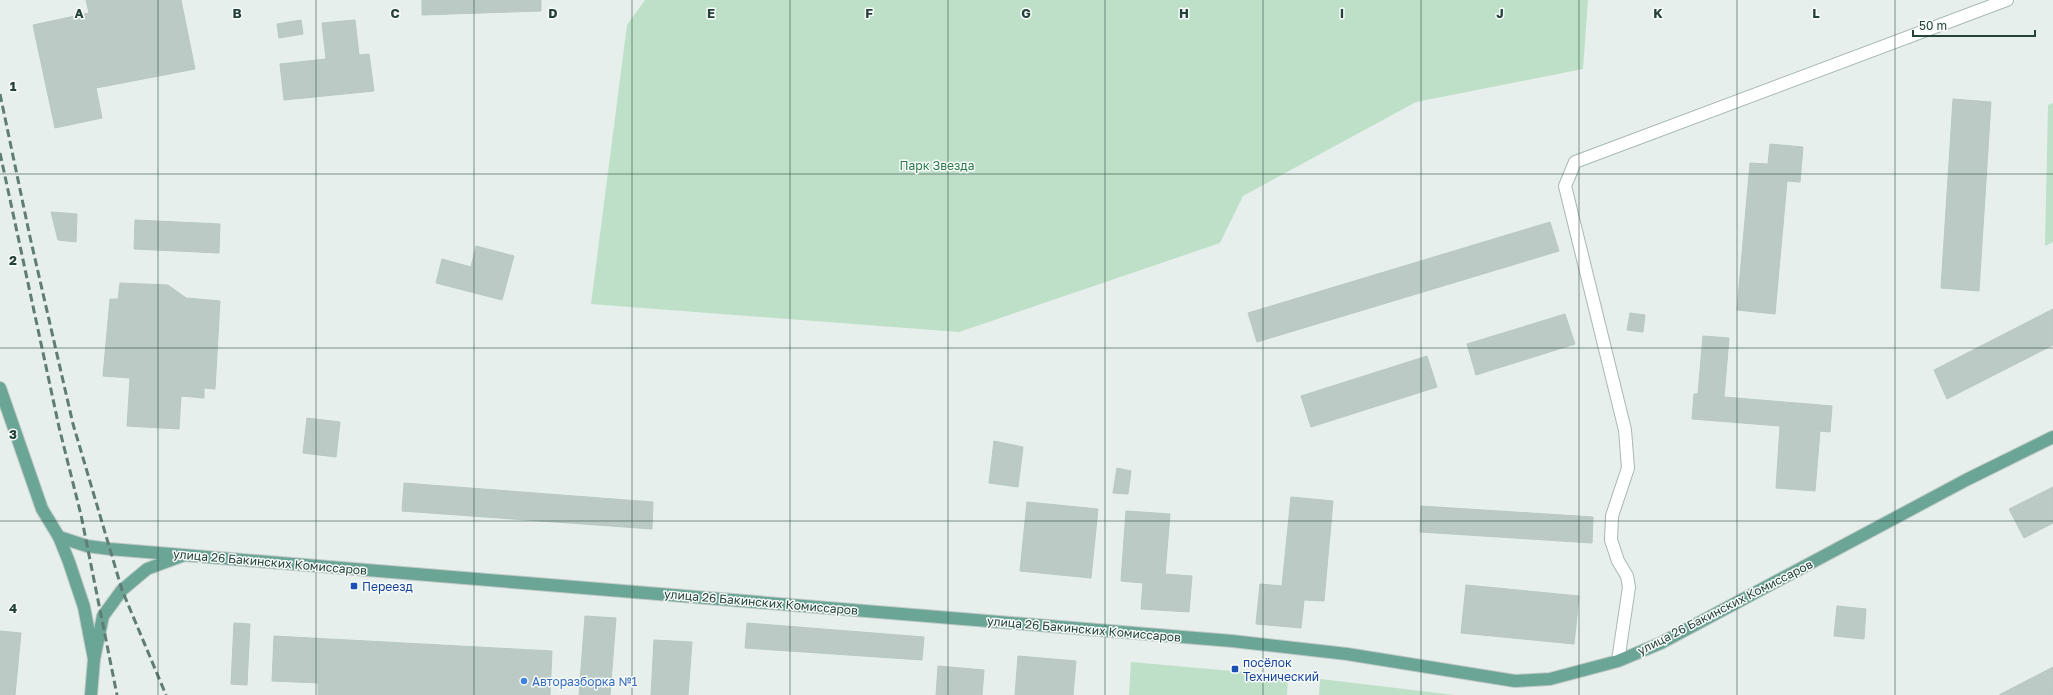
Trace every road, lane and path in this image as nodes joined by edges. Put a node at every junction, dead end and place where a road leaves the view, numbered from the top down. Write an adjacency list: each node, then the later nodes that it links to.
1 (2007, 0): 7 (street)
2 (0, 388): 4 (main road)
3 (2053, 437): 7 (main road, улица 26 Бакинских Комиссаров)
4 (59, 537): 5 (main road, улица 26 Бакинских Комиссаров); 6 (main road)
5 (187, 555): 6 (main road); 7 (main road, улица 26 Бакинских Комиссаров)
6 (94, 659): 8 (main road)
7 (1618, 661)
8 (91, 695)

